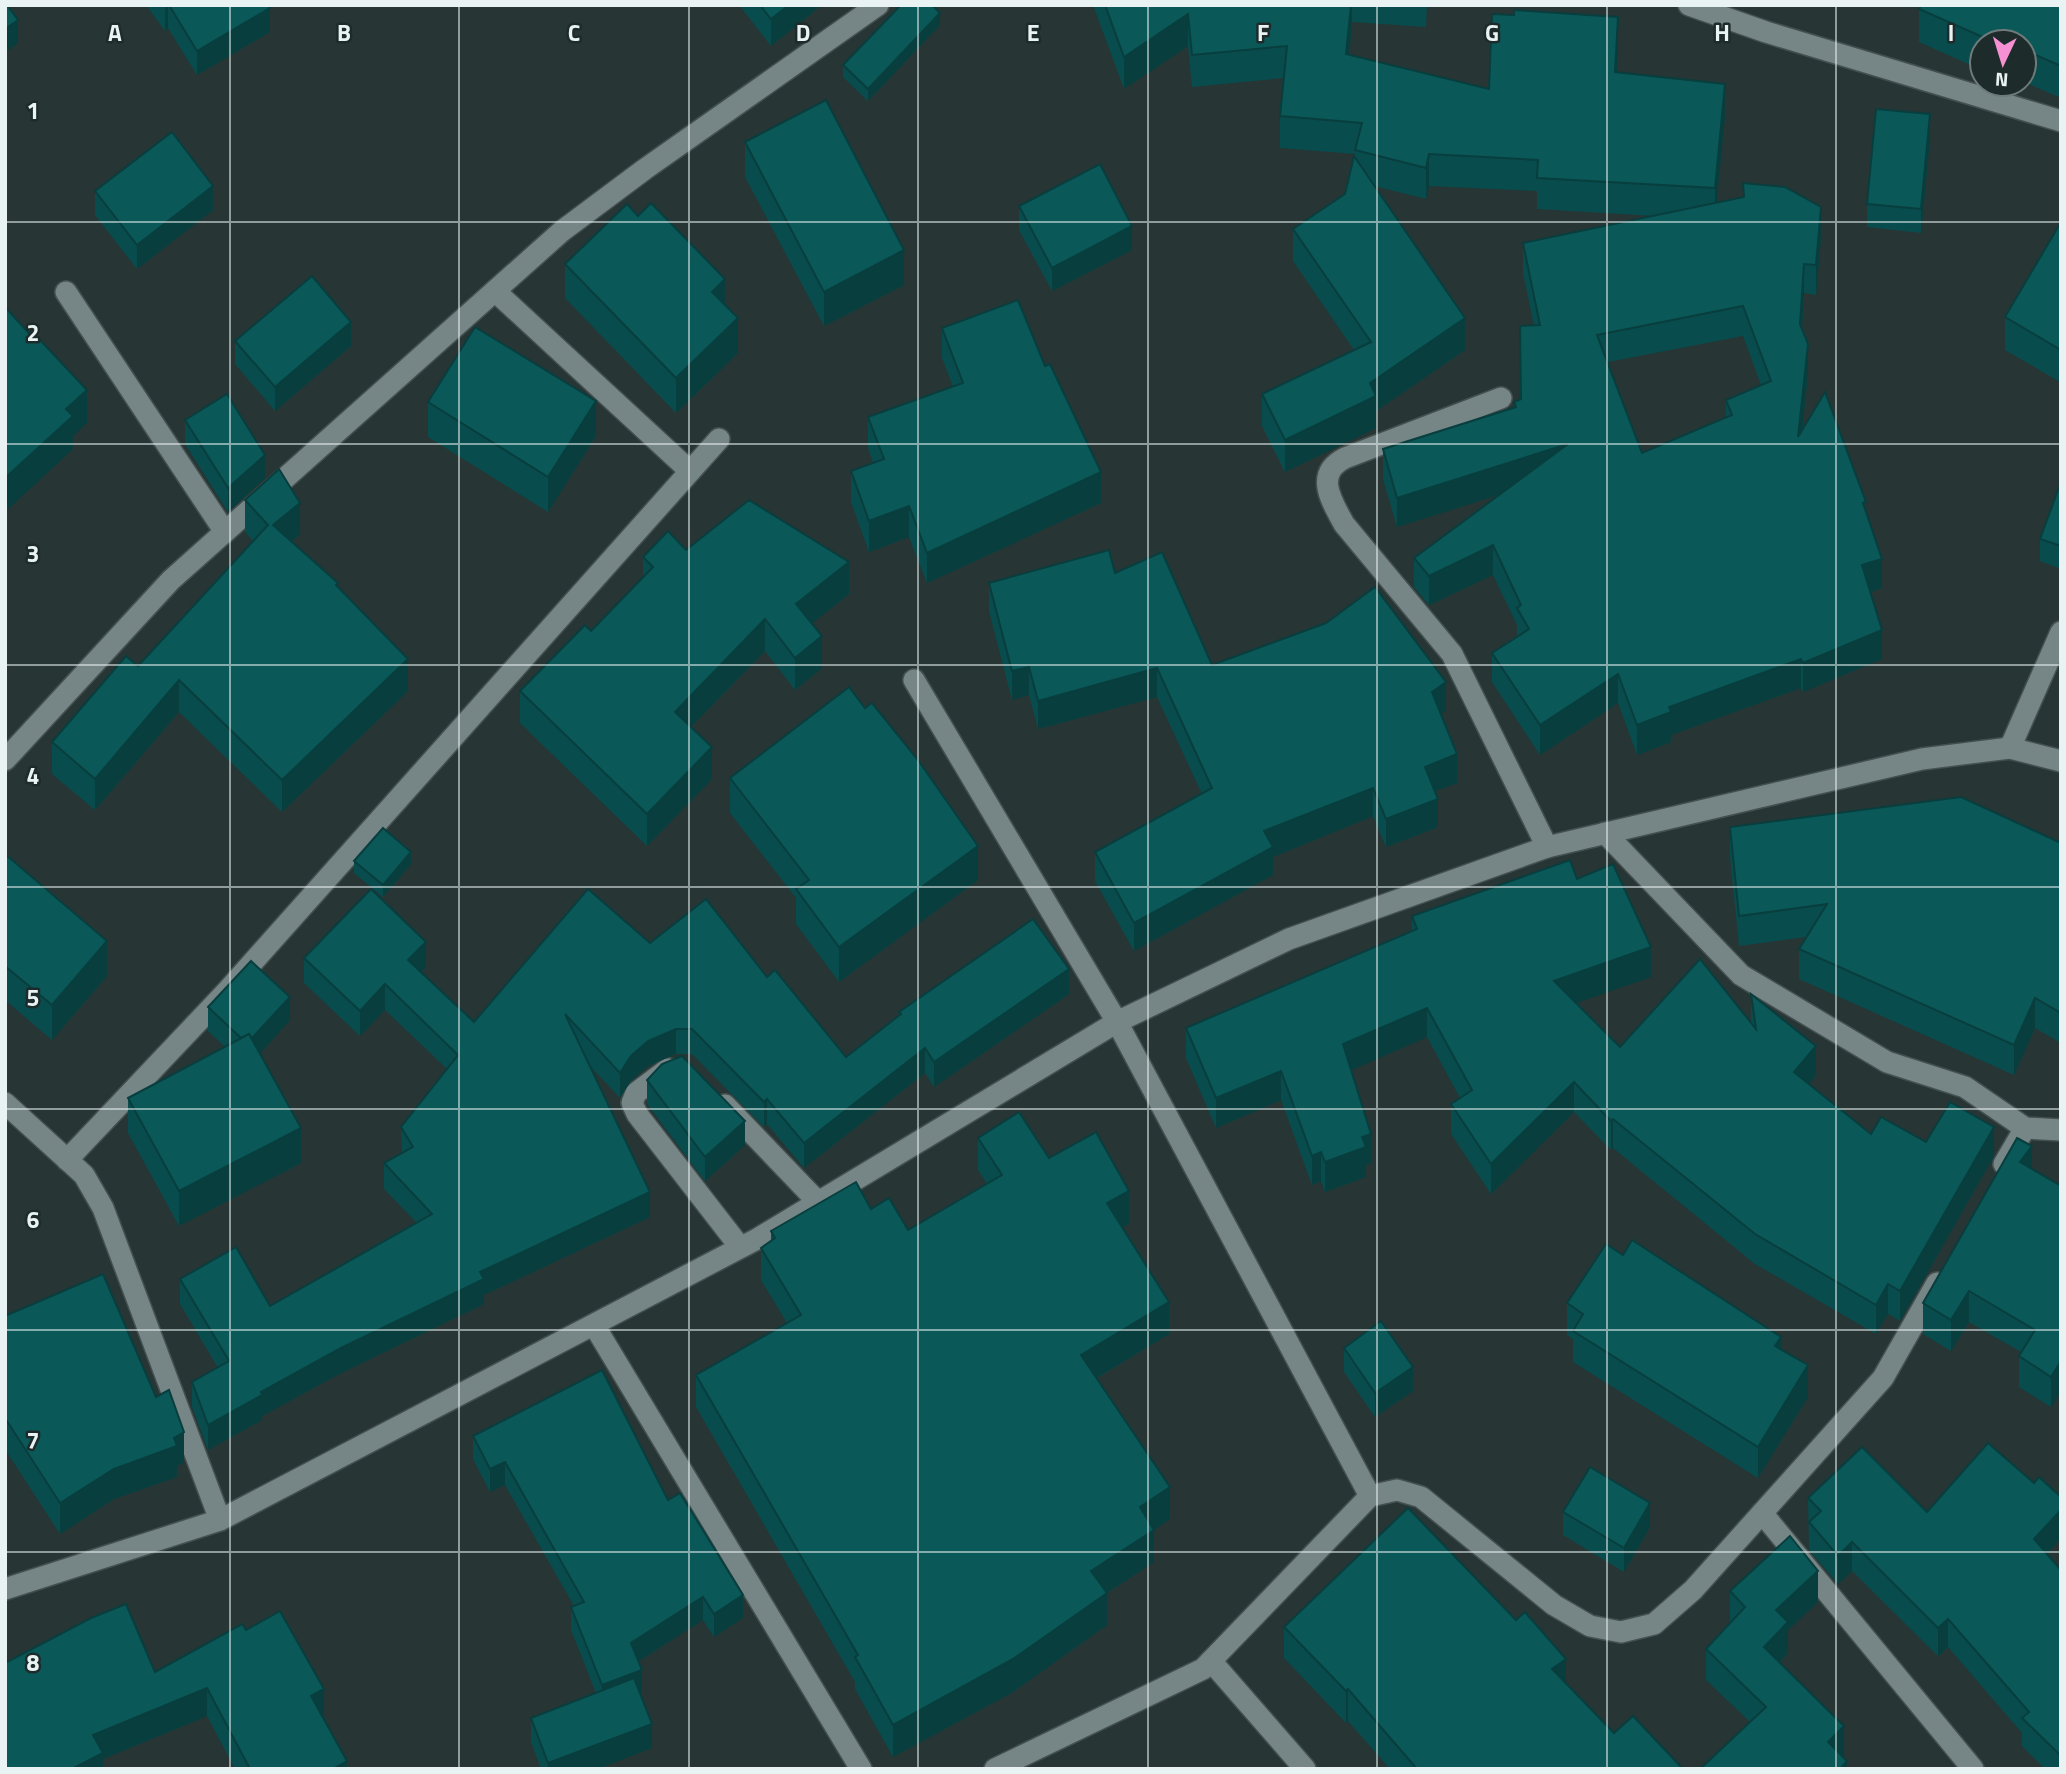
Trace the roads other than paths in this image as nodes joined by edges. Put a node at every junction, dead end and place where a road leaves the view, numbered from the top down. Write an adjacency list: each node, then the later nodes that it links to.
1 (878, 5): 4 (street)
2 (1689, 5): 3 (street)
3 (2061, 121)
4 (495, 291): 8 (street); 9 (street)
5 (66, 292): 9 (street)
6 (1501, 398): 16 (street)
7 (719, 439): 8 (street)
8 (690, 471): 23 (street)
9 (225, 532): 13 (street)
10 (2061, 632): 12 (street)
11 (914, 680): 17 (street)
12 (2010, 748): 14 (street); 15 (street)
13 (5, 760)
14 (2061, 761)
15 (1605, 833): 16 (street); 21 (street)
16 (1548, 847): 17 (street)
17 (1118, 1022): 25 (street); 29 (street)
18 (687, 1066): 26 (street)
19 (706, 1086): 25 (street)
20 (5, 1104): 23 (street)
21 (2025, 1128): 22 (street); 24 (street)
22 (2061, 1130)
23 (67, 1160): 31 (street)
24 (1991, 1188)
25 (818, 1202): 26 (street)
26 (740, 1247): 28 (street)
27 (1950, 1259): 30 (street)
28 (594, 1325): 31 (street); 34 (street)
29 (1370, 1496): 30 (street); 33 (street)
30 (1762, 1513): 37 (street)
31 (220, 1520): 32 (street)
32 (5, 1589)
33 (1211, 1661): 35 (street); 36 (street)
34 (861, 1769)
35 (995, 1769)
36 (1305, 1769)
37 (1973, 1769)

